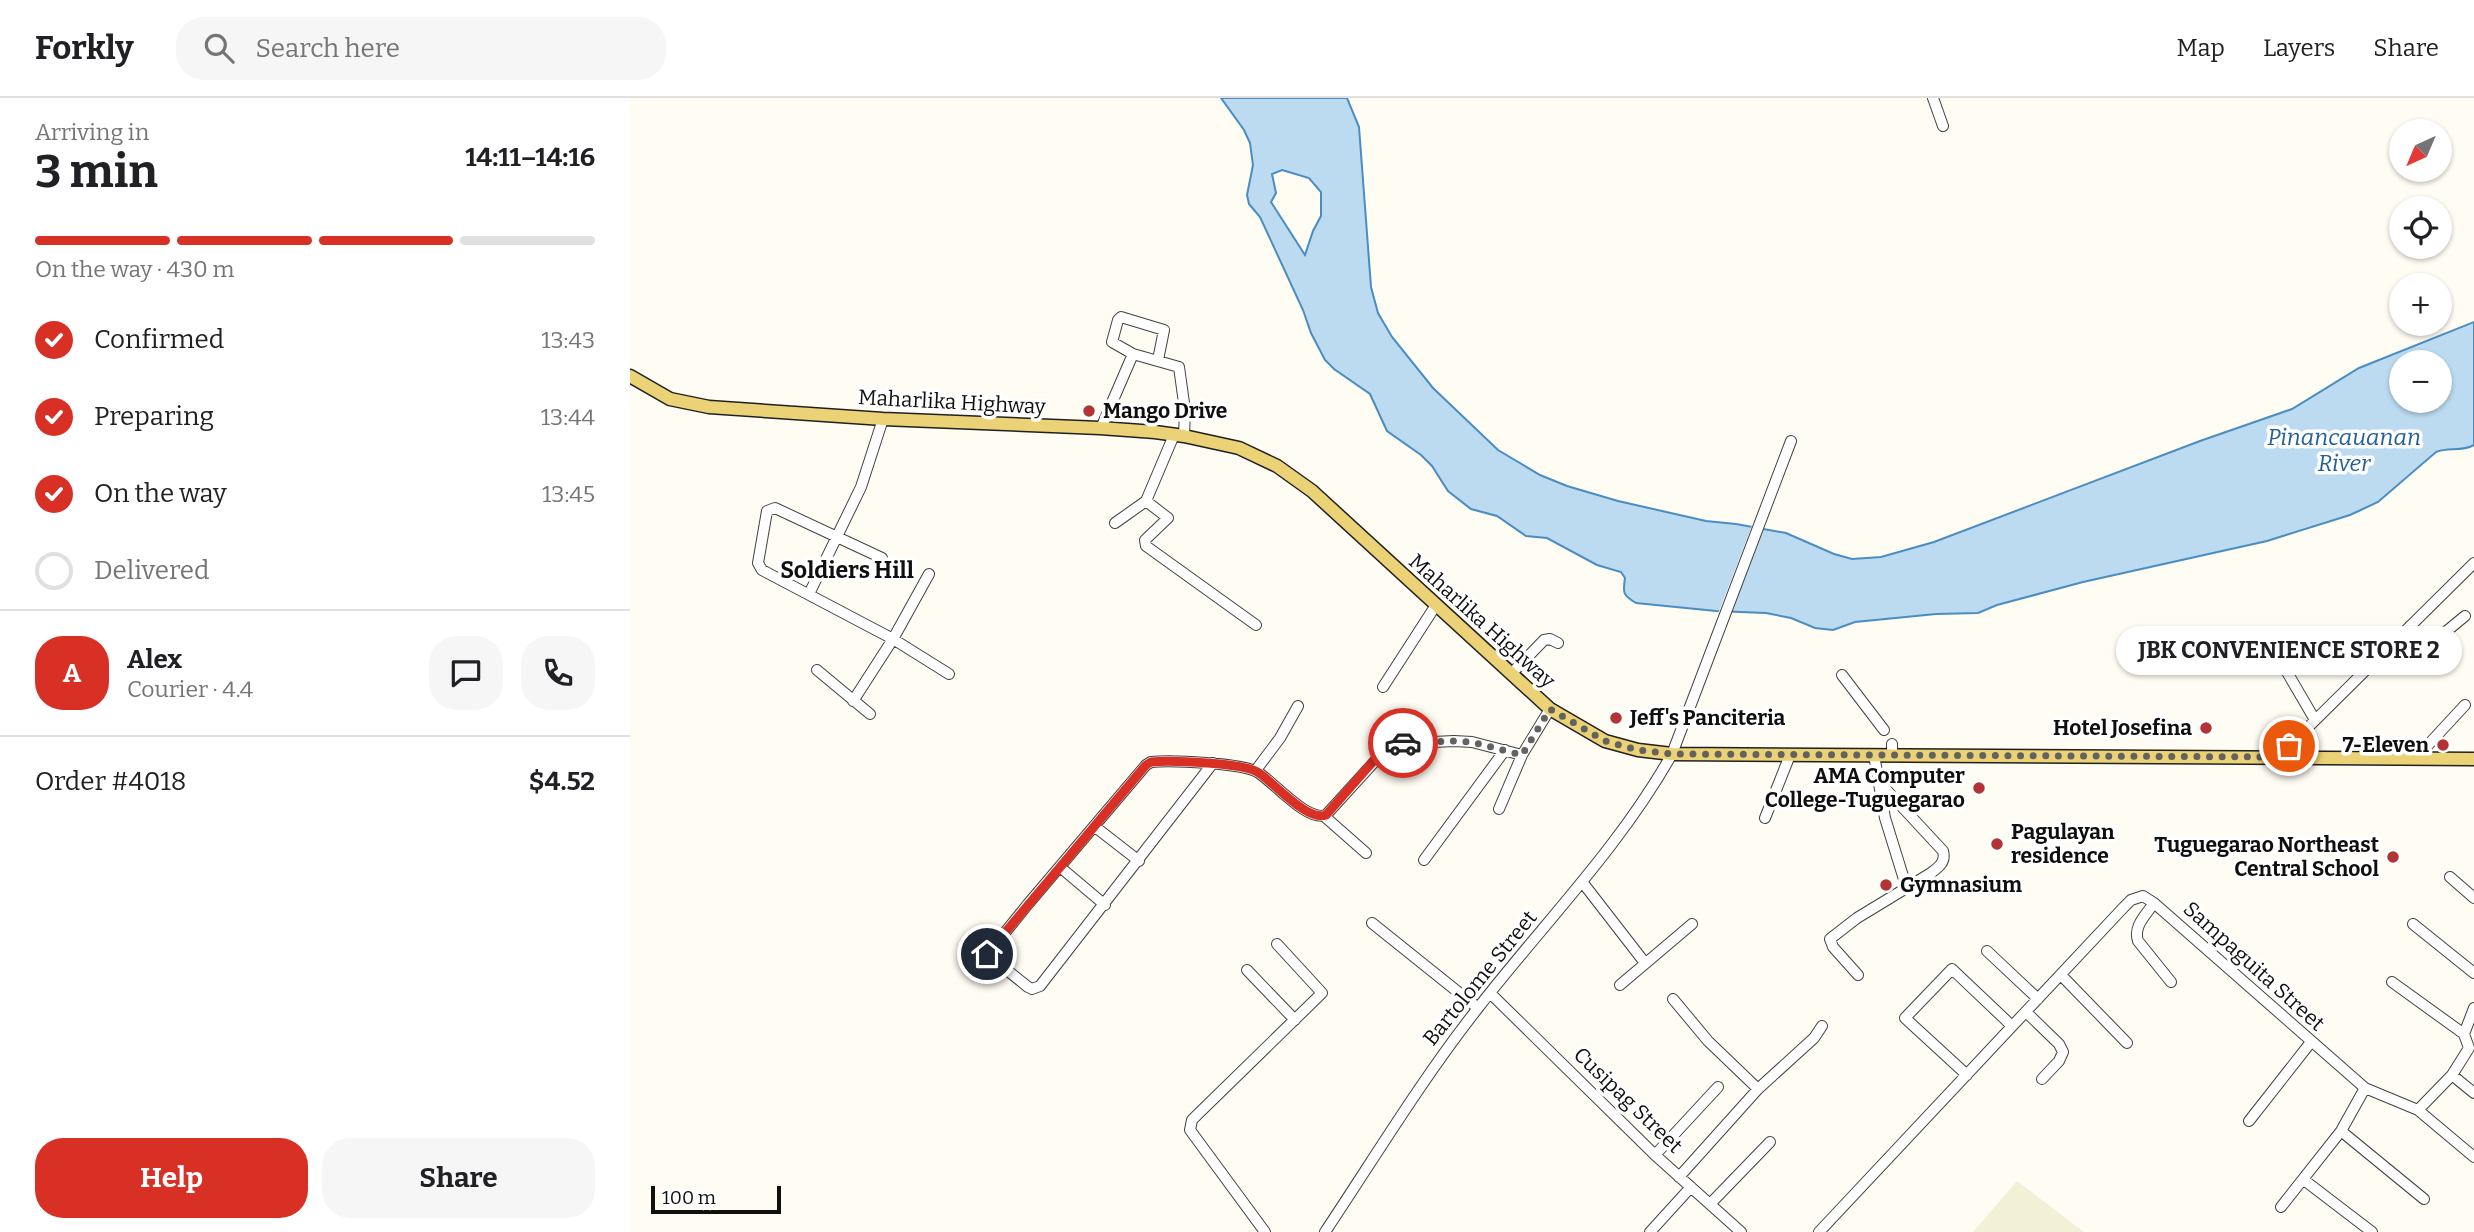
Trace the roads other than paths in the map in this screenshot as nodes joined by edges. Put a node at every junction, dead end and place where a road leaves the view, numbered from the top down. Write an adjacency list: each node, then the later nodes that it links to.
1 (1933, 98): 2 (street)
2 (1943, 126)
3 (1133, 354): 4 (street); 4 (street); 7 (street)
4 (1158, 360): 8 (street)
5 (630, 376): 6 (main road, Maharlika Highway)
6 (883, 419): 7 (main road, Maharlika Highway); 12 (street)
7 (1101, 428): 8 (main road, Maharlika Highway)
8 (1179, 436): 10 (street); 17 (main road, Maharlika Highway)
9 (1791, 441): 37 (street, Bartolome Street)
10 (1146, 500): 11 (street); 19 (street)
11 (1115, 523)
12 (839, 536): 13 (street); 16 (street); 16 (street)
13 (882, 558)
14 (2474, 563): 20 (street)
15 (929, 574): 21 (street)
16 (809, 594): 21 (street)
17 (1436, 605): 26 (main road, Maharlika Highway); 28 (street)
18 (2465, 616): 20 (street)
19 (1256, 625)
20 (2410, 626): 34 (street)
21 (893, 639): 25 (street); 29 (street)
22 (1558, 643): 26 (street)
23 (2280, 660): 34 (street)
24 (817, 670): 29 (street)
25 (950, 674)
26 (1511, 674): 32 (main road, Maharlika Highway)
27 (1842, 675): 35 (street)
28 (1383, 687)
29 (853, 701): 33 (street)
30 (2465, 705): 42 (street)
31 (1298, 706): 45 (street)
32 (1550, 709): 37 (main road, Maharlika Highway); 38 (street)
33 (870, 714)
34 (2315, 720): 41 (street)
35 (1884, 730)
36 (1505, 750): 38 (street); 48 (street); 52 (street)
37 (1672, 754): 39 (main road, Maharlika Highway); 56 (street, Bartolome Street)
38 (1522, 755): 47 (street)
39 (1790, 755): 40 (main road, Maharlika Highway); 49 (street)
40 (1874, 755): 41 (main road, Maharlika Highway); 46 (street)
41 (2278, 757): 42 (main road, Maharlika Highway)
42 (2416, 758): 43 (main road, Maharlika Highway)
43 (2474, 759)
44 (1213, 763): 45 (street); 50 (street); 53 (street)
45 (1256, 770): 48 (street)
46 (1880, 783): 57 (street); 57 (street)
47 (1499, 809)
48 (1324, 816): 51 (street)
49 (1765, 818)
50 (1094, 826): 53 (street); 54 (street)
51 (1366, 853)
52 (1424, 860)
53 (1139, 861): 60 (street)
54 (1060, 867): 60 (street); 66 (street)
55 (2450, 877): 58 (street)
56 (1583, 883): 67 (street); 76 (street, Bartolome Street)
57 (1907, 889): 71 (street)
58 (2474, 898)
59 (2154, 903): 72 (street, Sampaguita Street); 73 (street); 87 (street, Sampaguita Street)
60 (1105, 905): 66 (street)
61 (1372, 923): 79 (street)
62 (1692, 924): 67 (street)
63 (2413, 925): 70 (street)
64 (1277, 944): 82 (street)
65 (1986, 951): 78 (street)
66 (987, 954): 69 (street)
67 (1645, 963): 75 (street)
68 (1247, 970): 82 (street)
69 (973, 972)
70 (2474, 974)
71 (1858, 975)
72 (2061, 975): 78 (street, Sampaguita Street); 86 (street)
73 (2171, 982)
74 (2392, 982): 85 (street)
75 (1620, 985)
76 (1490, 993): 79 (street, Bartolome Street); 100 (street, Cusipag Street)
77 (1672, 999): 94 (street)
78 (2038, 999): 81 (street, Sampaguita Street)
79 (1478, 1008): 109 (street, Bartolome Street)
80 (2474, 1008): 85 (street)
81 (2026, 1012): 84 (street, Sampaguita Street); 91 (street)
82 (1295, 1020): 108 (street)
83 (1822, 1026): 94 (street)
84 (2012, 1026): 89 (street, Sampaguita Street); 89 (street)
85 (2464, 1034): 88 (street)
86 (2127, 1042)
87 (2311, 1042): 93 (street, Sampaguita Street); 97 (street)
88 (2471, 1050): 90 (street)
89 (1966, 1075): 112 (street, Sampaguita Street)
90 (2452, 1075): 95 (street); 96 (street)
91 (2042, 1079)
92 (1718, 1087): 100 (street)
93 (2365, 1088): 96 (street, Sampaguita Street); 98 (street)
94 (1758, 1089): 102 (street)
95 (2474, 1093)
96 (2418, 1110): 101 (street, Sampaguita Street)
97 (2249, 1121)
98 (2341, 1131): 103 (street); 105 (street)
99 (1770, 1142): 106 (street)
100 (1655, 1155): 102 (street, Cusipag Street)
101 (2474, 1157)
102 (1679, 1177): 104 (street, Cusipag Street)
103 (2304, 1180): 107 (street); 113 (street)
104 (1691, 1188): 106 (street, Cusipag Street); 110 (street)
105 (2424, 1199)
106 (1710, 1204): 111 (street, Cusipag Street)
107 (2281, 1208)
108 (1265, 1232)
109 (1325, 1232)
110 (1650, 1232)
111 (1741, 1232)
112 (1819, 1232)
113 (2372, 1232)

